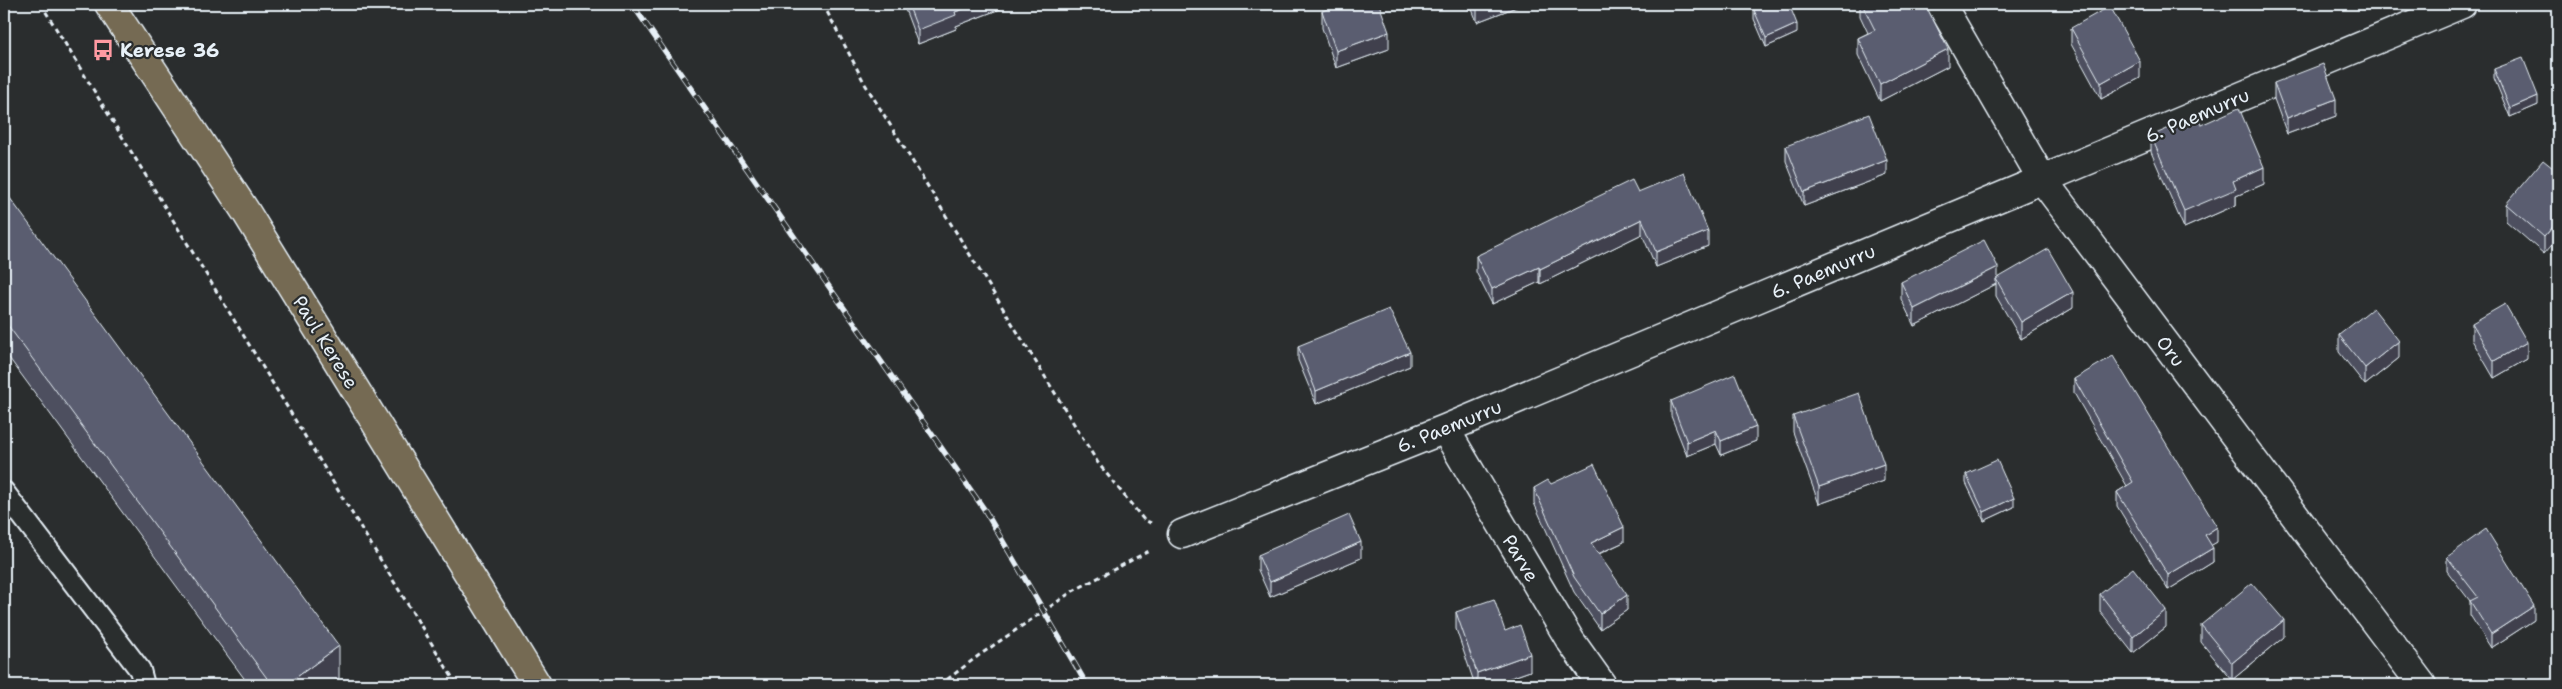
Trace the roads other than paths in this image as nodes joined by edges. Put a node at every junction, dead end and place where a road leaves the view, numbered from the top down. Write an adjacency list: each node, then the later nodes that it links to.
1 (109, 4): 9 (highway, Paul Kerese)
2 (1941, 4): 4 (street, Oru)
3 (2462, 4): 4 (street, 6. Paemurru)
4 (2042, 179): 5 (street, 6. Paemurru); 11 (street, Oru)
5 (1445, 428): 7 (street, 6. Paemurru); 10 (street, Parve)
6 (4, 492): 8 (lane)
7 (1182, 534)
8 (144, 685)
9 (537, 685)
10 (1602, 685)
11 (2422, 685)

